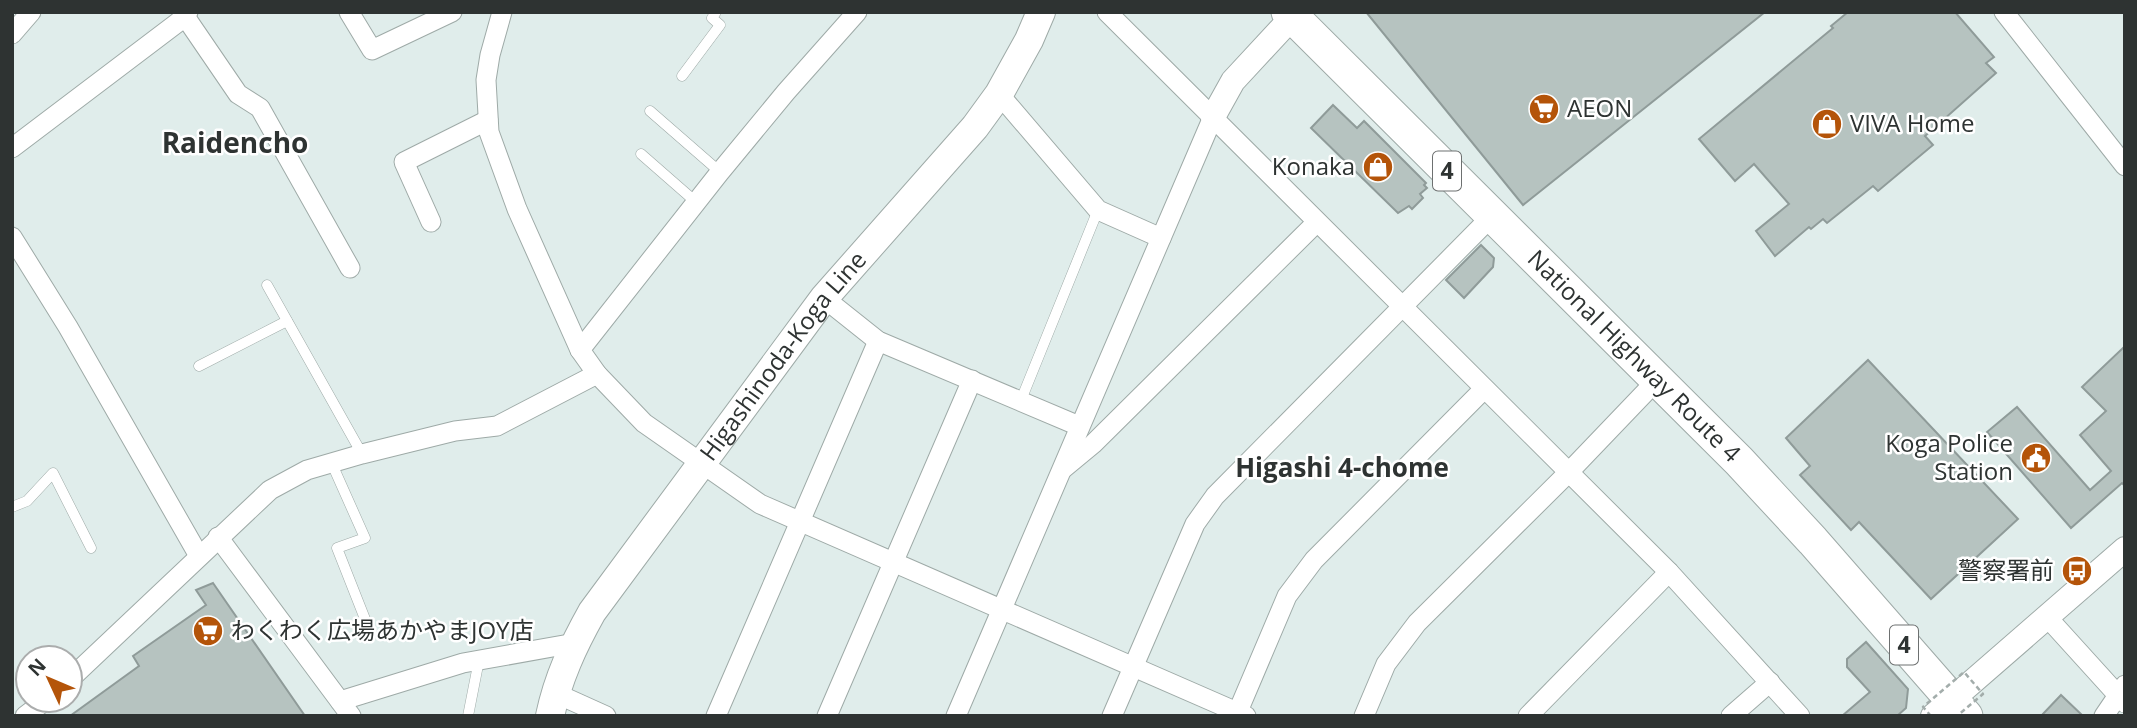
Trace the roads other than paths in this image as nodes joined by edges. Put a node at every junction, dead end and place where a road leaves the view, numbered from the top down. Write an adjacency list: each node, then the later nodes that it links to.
1 (31, 12): 12 (street)
2 (349, 12): 3 (street)
3 (452, 12)
4 (502, 12): 17 (street)
5 (716, 12): 13 (lane)
6 (1041, 12): 14 (main road, Higashinoda-Koga Line)
7 (1107, 12): 16 (street)
8 (2004, 12): 20 (street)
9 (185, 14): 18 (street); 29 (street)
10 (851, 14): 21 (street)
11 (1292, 14): 16 (street); 24 (highway, National Highway Route 4 / 4)
12 (12, 34)
13 (682, 76)
14 (999, 93): 23 (street); 31 (main road, Higashinoda-Koga Line)
15 (650, 111): 21 (lane)
16 (1213, 117): 26 (street); 28 (street)
17 (488, 120): 25 (street); 35 (street)
18 (12, 148)
19 (641, 154): 22 (lane)
20 (2125, 166)
21 (720, 172): 22 (street)
22 (697, 203): 35 (street)
23 (1098, 210): 28 (street); 41 (lane)
24 (1492, 216): 32 (street); 38 (highway, National Highway Route 4 / 4)
25 (431, 222)
26 (1317, 222): 32 (street); 46 (street)
27 (12, 237): 53 (street)
28 (1161, 238): 42 (street)
29 (350, 268)
30 (267, 285): 33 (lane)
31 (824, 298): 34 (street); 44 (main road, Higashinoda-Koga Line)
32 (1402, 307): 40 (street); 62 (street)
33 (287, 321): 36 (lane); 43 (lane)
34 (878, 341): 39 (street); 49 (street)
35 (580, 350): 37 (street)
36 (199, 366)
37 (597, 374): 43 (street); 44 (street)
38 (1658, 379): 47 (street); 67 (highway, National Highway Route 4 / 4)
39 (972, 380): 41 (street); 54 (street)
40 (1484, 389): 47 (street); 68 (street)
41 (1021, 400): 42 (street)
42 (1080, 426): 46 (street)
43 (362, 454): 45 (street)
44 (701, 463): 49 (street); 59 (main road, Higashinoda-Koga Line)
45 (332, 464): 50 (street); 58 (lane)
46 (1061, 471): 56 (street)
47 (1568, 473): 55 (street); 75 (street)
48 (12, 507): 51 (lane)
49 (800, 521): 54 (street); 71 (street)
50 (218, 537): 53 (street); 66 (street)
51 (92, 548)
52 (2125, 549): 57 (street)
53 (199, 556): 61 (street)
54 (892, 563): 56 (street); 72 (street)
55 (1668, 572): 63 (street); 76 (street)
56 (1002, 609): 62 (street); 73 (street)
57 (2047, 617): 64 (street); 67 (street)
58 (367, 624)
59 (575, 643): 60 (street); 65 (main road, Higashinoda-Koga Line)
60 (479, 660): 66 (street); 69 (lane)
61 (84, 666)
62 (1133, 666): 68 (street); 74 (street)
63 (1770, 682): 77 (street); 78 (street)
64 (2122, 694): 79 (street)
65 (552, 704): 70 (street)
66 (346, 708)
67 (1948, 713)
68 (1240, 715)
69 (468, 716)
70 (606, 716)
71 (716, 716)
72 (827, 716)
73 (956, 716)
74 (1112, 716)
75 (1364, 716)
76 (1528, 716)
77 (1731, 716)
78 (1800, 716)
79 (2104, 716)

